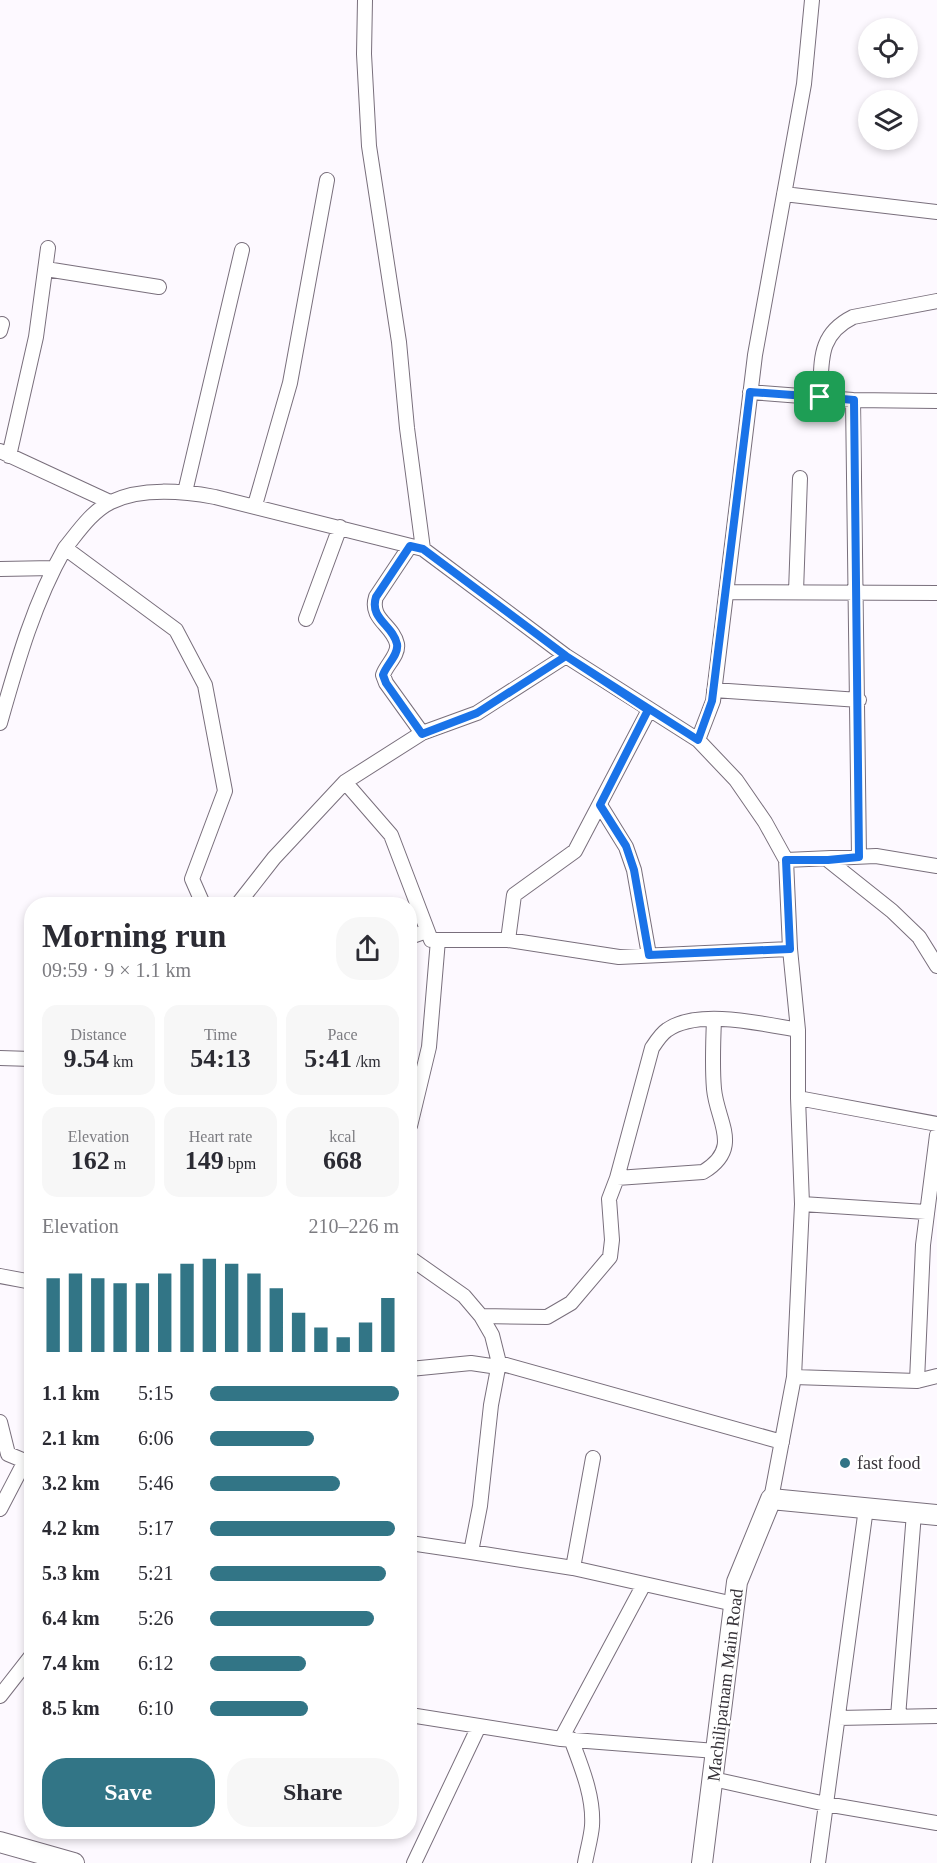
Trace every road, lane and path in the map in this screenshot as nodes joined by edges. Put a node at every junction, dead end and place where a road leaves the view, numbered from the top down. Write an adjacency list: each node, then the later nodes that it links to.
1 (365, 0): 21 (street)
2 (812, 0): 4 (street)
3 (327, 180): 19 (street)
4 (784, 194): 5 (street); 11 (street)
5 (937, 212)
6 (48, 248): 8 (street)
7 (242, 250): 17 (street)
8 (46, 269): 9 (street); 15 (street)
9 (159, 287)
10 (937, 301): 12 (street)
11 (750, 392): 12 (street); 25 (street)
12 (820, 397): 13 (street)
13 (854, 400): 14 (street); 27 (street)
14 (937, 401)
15 (4, 454): 18 (street)
16 (800, 478): 26 (street)
17 (185, 492): 18 (street); 19 (street)
18 (110, 502): 22 (street)
19 (255, 506): 20 (street)
20 (340, 528): 21 (street); 29 (street)
21 (417, 547): 30 (street); 35 (street)
22 (65, 548): 23 (street); 43 (street)
23 (53, 568): 24 (street); 34 (street)
24 (0, 569)
25 (726, 592): 26 (street); 31 (street)
26 (796, 592): 27 (street)
27 (856, 592): 28 (street); 32 (street)
28 (937, 592)
29 (306, 619)
30 (566, 656): 33 (street); 35 (street)
31 (714, 690): 32 (street); 36 (street)
32 (859, 700): 39 (street)
33 (648, 710): 36 (street); 38 (street)
34 (0, 723)
35 (422, 734): 37 (street)
36 (698, 740): 40 (street)
37 (345, 782): 44 (street); 45 (street)
38 (600, 805): 49 (street); 51 (street)
39 (859, 857): 41 (street); 42 (street)
40 (786, 860): 41 (street); 50 (street)
41 (828, 860): 52 (street)
42 (937, 866)
43 (200, 897)
44 (243, 897)
45 (417, 897)
46 (417, 898): 47 (street)
47 (433, 936): 48 (street); 49 (street); 57 (street)
48 (417, 937)
49 (508, 940): 51 (street)
50 (790, 949): 51 (street); 54 (street)
51 (649, 955)
52 (937, 966)
53 (714, 1020): 54 (street); 61 (street); 61 (street)
54 (798, 1030): 58 (street)
55 (0, 1058): 56 (street)
56 (24, 1059)
57 (417, 1097)
58 (798, 1098): 59 (street); 62 (street)
59 (937, 1124)
60 (937, 1135): 63 (street)
61 (617, 1178): 67 (street)
62 (802, 1204): 63 (street); 71 (street)
63 (926, 1212): 72 (street)
64 (417, 1263): 67 (street)
65 (0, 1276): 66 (street)
66 (24, 1280)
67 (481, 1316): 68 (street)
68 (499, 1365): 69 (street); 74 (street); 84 (street)
69 (417, 1369)
70 (937, 1376): 72 (street)
71 (794, 1377): 72 (street); 74 (street)
72 (917, 1381)
73 (0, 1422): 76 (street)
74 (782, 1442): 78 (street)
75 (593, 1458): 85 (street)
76 (24, 1461)
77 (24, 1470): 80 (street)
78 (771, 1499): 79 (street); 87 (street, Machilipatnam Main Road)
79 (866, 1508): 81 (street); 93 (street)
80 (0, 1509)
81 (914, 1513): 82 (street); 92 (street)
82 (937, 1515)
83 (417, 1543): 84 (street)
84 (471, 1552): 85 (street)
85 (573, 1568): 86 (street)
86 (644, 1584): 87 (street); 95 (street)
87 (734, 1604): 96 (street, Machilipatnam Main Road)
88 (24, 1665): 89 (street)
89 (0, 1696)
90 (417, 1716): 94 (street)
91 (937, 1716): 92 (street)
92 (898, 1717): 93 (street)
93 (838, 1718): 98 (street)
94 (479, 1726): 95 (street); 103 (street)
95 (566, 1739): 96 (street); 104 (street)
96 (716, 1751): 97 (street, Machilipatnam Main Road)
97 (712, 1779): 98 (street); 105 (street, Machilipatnam Main Road)
98 (826, 1804): 99 (street); 106 (street)
99 (937, 1823)
100 (0, 1842): 101 (street)
101 (44, 1859): 102 (street)
102 (74, 1863)
103 (414, 1863)
104 (585, 1863)
105 (702, 1863)
106 (818, 1863)

